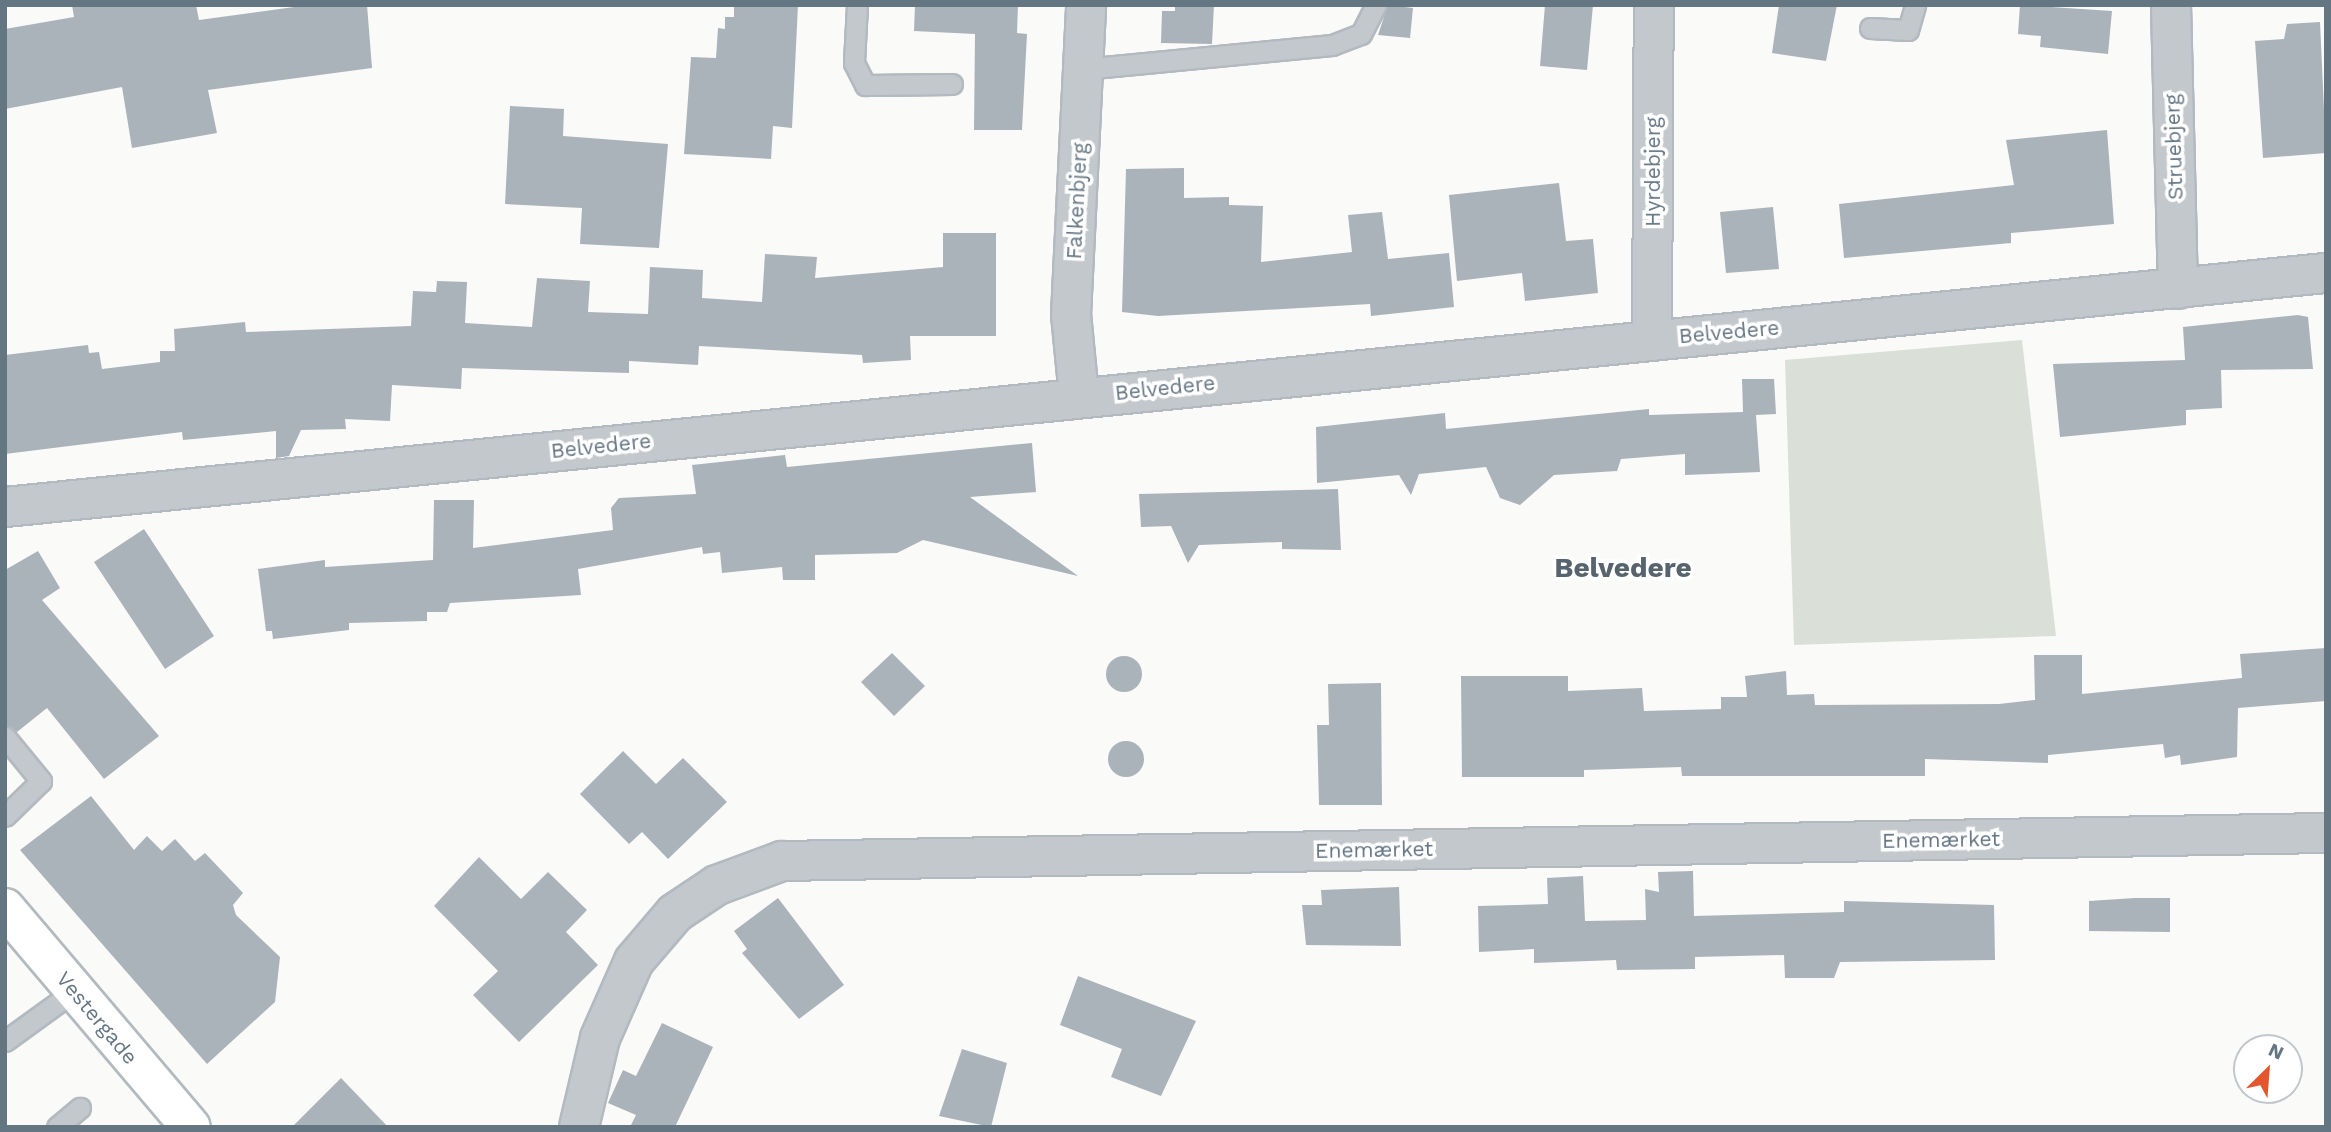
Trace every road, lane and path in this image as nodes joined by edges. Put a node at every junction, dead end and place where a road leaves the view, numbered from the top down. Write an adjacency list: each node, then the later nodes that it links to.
1 (856, 5): 9 (lane)
2 (1086, 5): 8 (street, Falkenbjerg)
3 (1376, 5): 8 (lane)
4 (1654, 5): 12 (street, Hyrdebjerg)
5 (1915, 5): 7 (lane)
6 (2171, 5): 11 (street, Struebjerg)
7 (1870, 28)
8 (1083, 69): 13 (street, Falkenbjerg)
9 (952, 84)
10 (2326, 273): 11 (street, Belvedere)
11 (2178, 289): 12 (street, Belvedere)
12 (1652, 339): 13 (street, Belvedere)
13 (1079, 396): 14 (street, Belvedere)
14 (5, 507)
15 (5, 737): 16 (lane)
16 (5, 816)
17 (2326, 833): 24 (street, Enemærket)
18 (5, 908): 19 (street, Vestergade)
19 (74, 990): 20 (lane); 23 (street, Vestergade)
20 (5, 1041)
21 (80, 1108): 22 (lane)
22 (57, 1127)
23 (191, 1127)
24 (579, 1127)

